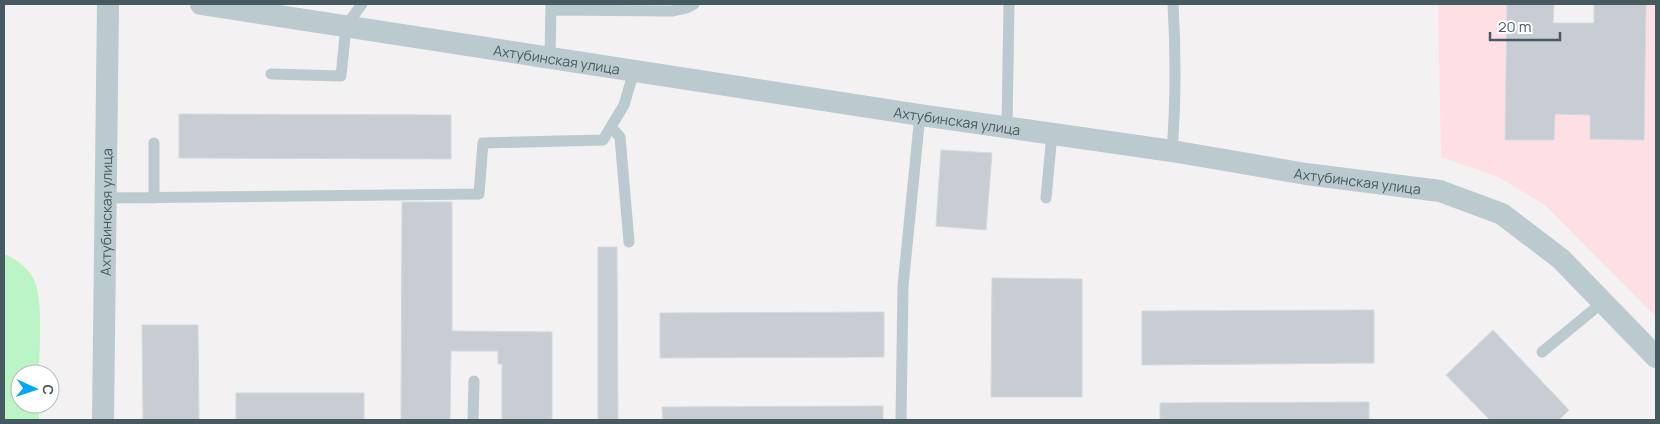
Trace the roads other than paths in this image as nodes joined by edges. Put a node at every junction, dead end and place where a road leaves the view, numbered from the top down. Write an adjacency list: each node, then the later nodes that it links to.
1 (108, 4): 18 (street, Ахтубинская улица)
2 (201, 4): 8 (street, Ахтубинская улица)
3 (362, 4): 8 (lane)
4 (694, 4): 7 (lane)
5 (1009, 4): 14 (lane)
6 (1173, 4): 17 (lane)
7 (551, 7): 9 (lane)
8 (346, 26): 9 (street, Ахтубинская улица); 11 (lane)
9 (550, 58): 10 (street, Ахтубинская улица)
10 (634, 71): 12 (street, Ахтубинская улица); 13 (lane)
11 (271, 74)
12 (920, 115): 14 (street, Ахтубинская улица); 28 (lane)
13 (611, 126): 19 (lane); 21 (lane)
14 (1007, 128): 15 (street, Ахтубинская улица)
15 (1052, 134): 17 (street, Ахтубинская улица); 20 (lane)
16 (154, 143): 19 (lane)
17 (1172, 151): 22 (street, Ахтубинская улица)
18 (106, 198): 19 (lane); 26 (street, Ахтубинская улица)
19 (154, 198)
20 (1046, 198)
21 (628, 242)
22 (1603, 302): 23 (lane); 24 (street, Ахтубинская улица)
23 (1542, 352)
24 (1656, 357)
25 (474, 381): 27 (lane)
26 (103, 420)
27 (473, 420)
28 (902, 420)

